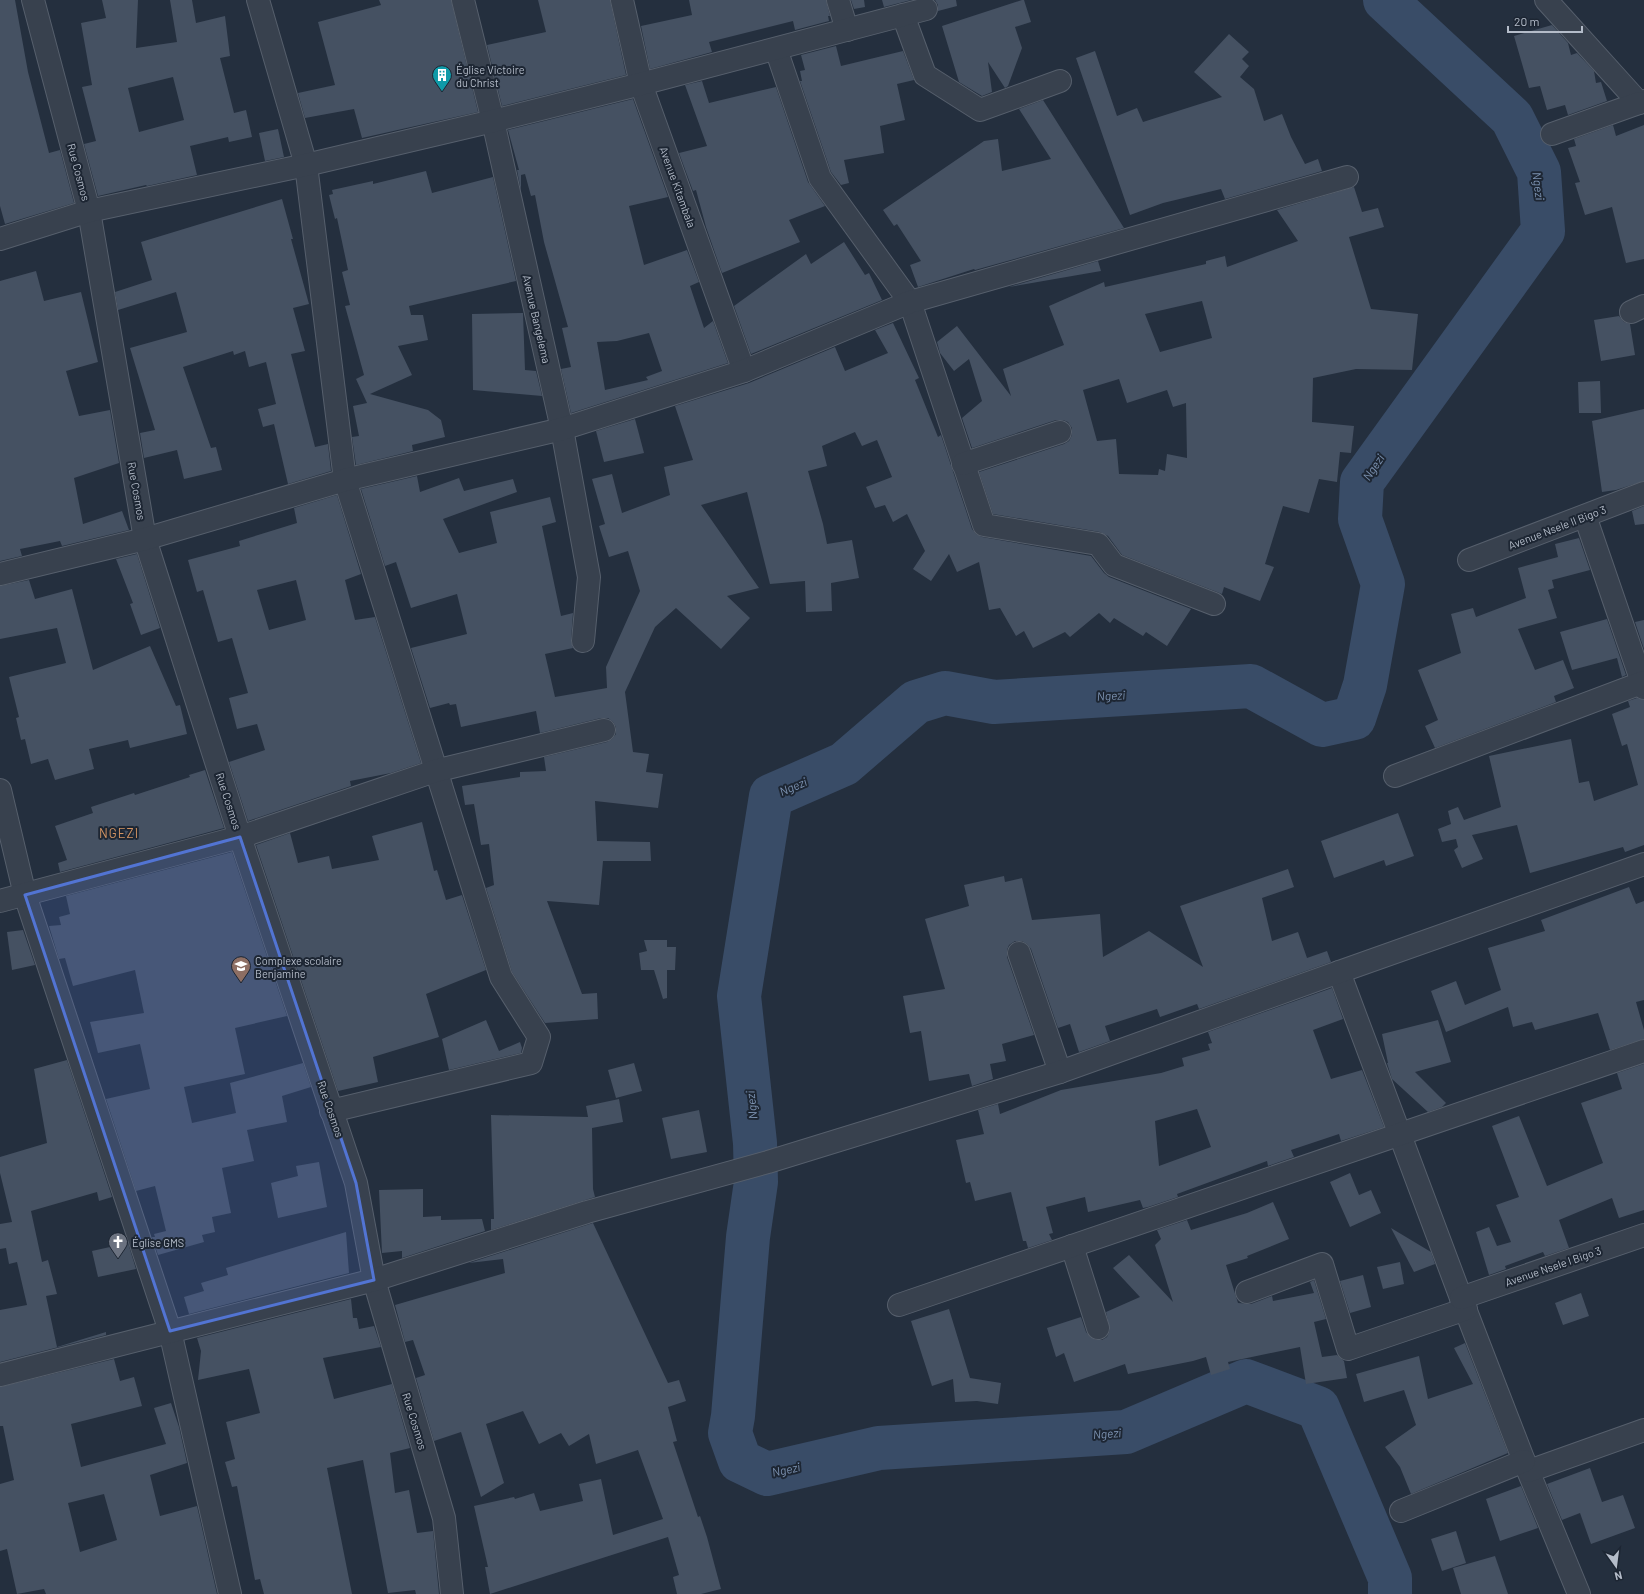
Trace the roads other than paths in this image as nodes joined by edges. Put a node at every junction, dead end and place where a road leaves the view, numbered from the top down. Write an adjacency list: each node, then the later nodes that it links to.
1 (33, 0): 18 (street, Rue Cosmos)
2 (258, 0): 16 (street)
3 (463, 0): 14 (street, Avenue Bangelema)
4 (622, 0): 12 (street, Avenue Kitambala)
5 (838, 0): 9 (street)
6 (1546, 0): 13 (street)
7 (926, 9): 8 (street)
8 (903, 15): 9 (street); 11 (street)
9 (847, 30): 10 (street)
10 (776, 49): 12 (street); 20 (street)
11 (1060, 81)
12 (641, 84): 14 (street); 21 (street, Avenue Kitambala)
13 (1642, 102): 15 (street)
14 (493, 121): 16 (street); 22 (street, Avenue Bangelema)
15 (1552, 134)
16 (306, 164): 18 (street); 25 (street)
17 (1347, 177): 20 (street)
18 (89, 211): 19 (street); 28 (street, Rue Cosmos)
19 (0, 239)
20 (910, 302): 21 (street); 24 (street)
21 (744, 371): 22 (street)
22 (562, 430): 25 (street); 32 (street, Avenue Bangelema)
23 (1060, 432): 24 (street)
24 (963, 464): 31 (street)
25 (345, 480): 28 (street); 35 (street)
26 (1644, 493): 27 (street, Avenue Nsele II Bigo 3)
27 (1585, 516): 29 (street, Avenue Nsele II Bigo 3); 33 (street)
28 (145, 539): 30 (street); 38 (street, Rue Cosmos)
29 (1469, 560)
30 (0, 574)
31 (1214, 604)
32 (583, 641)
33 (1643, 684): 36 (street)
34 (604, 730): 35 (street)
35 (435, 771): 38 (street); 46 (street)
36 (1395, 776)
37 (0, 790): 40 (street)
38 (240, 837): 40 (street); 46 (street, Rue Cosmos)
39 (1644, 864): 43 (street)
40 (25, 895): 41 (street); 55 (street)
41 (0, 901)
42 (1019, 953): 45 (street)
43 (1339, 972): 45 (street); 47 (street)
44 (1644, 1051): 47 (street)
45 (1060, 1072): 50 (street)
46 (331, 1111): 50 (street, Rue Cosmos)
47 (1400, 1133): 49 (street); 52 (street)
48 (1644, 1235): 52 (street, Avenue Nsele I Bigo 3)
49 (1072, 1246): 53 (street); 54 (street)
50 (374, 1280): 55 (street); 61 (street, Rue Cosmos)
51 (1247, 1292): 52 (street, Avenue Nsele I Bigo 3)
52 (1463, 1303): 58 (street)
53 (900, 1305)
54 (1098, 1328)
55 (170, 1331): 56 (street); 60 (street)
56 (0, 1375)
57 (1644, 1430): 58 (street)
58 (1527, 1466): 59 (street); 62 (street)
59 (1401, 1511)
60 (230, 1594)
61 (452, 1594)
62 (1579, 1594)

